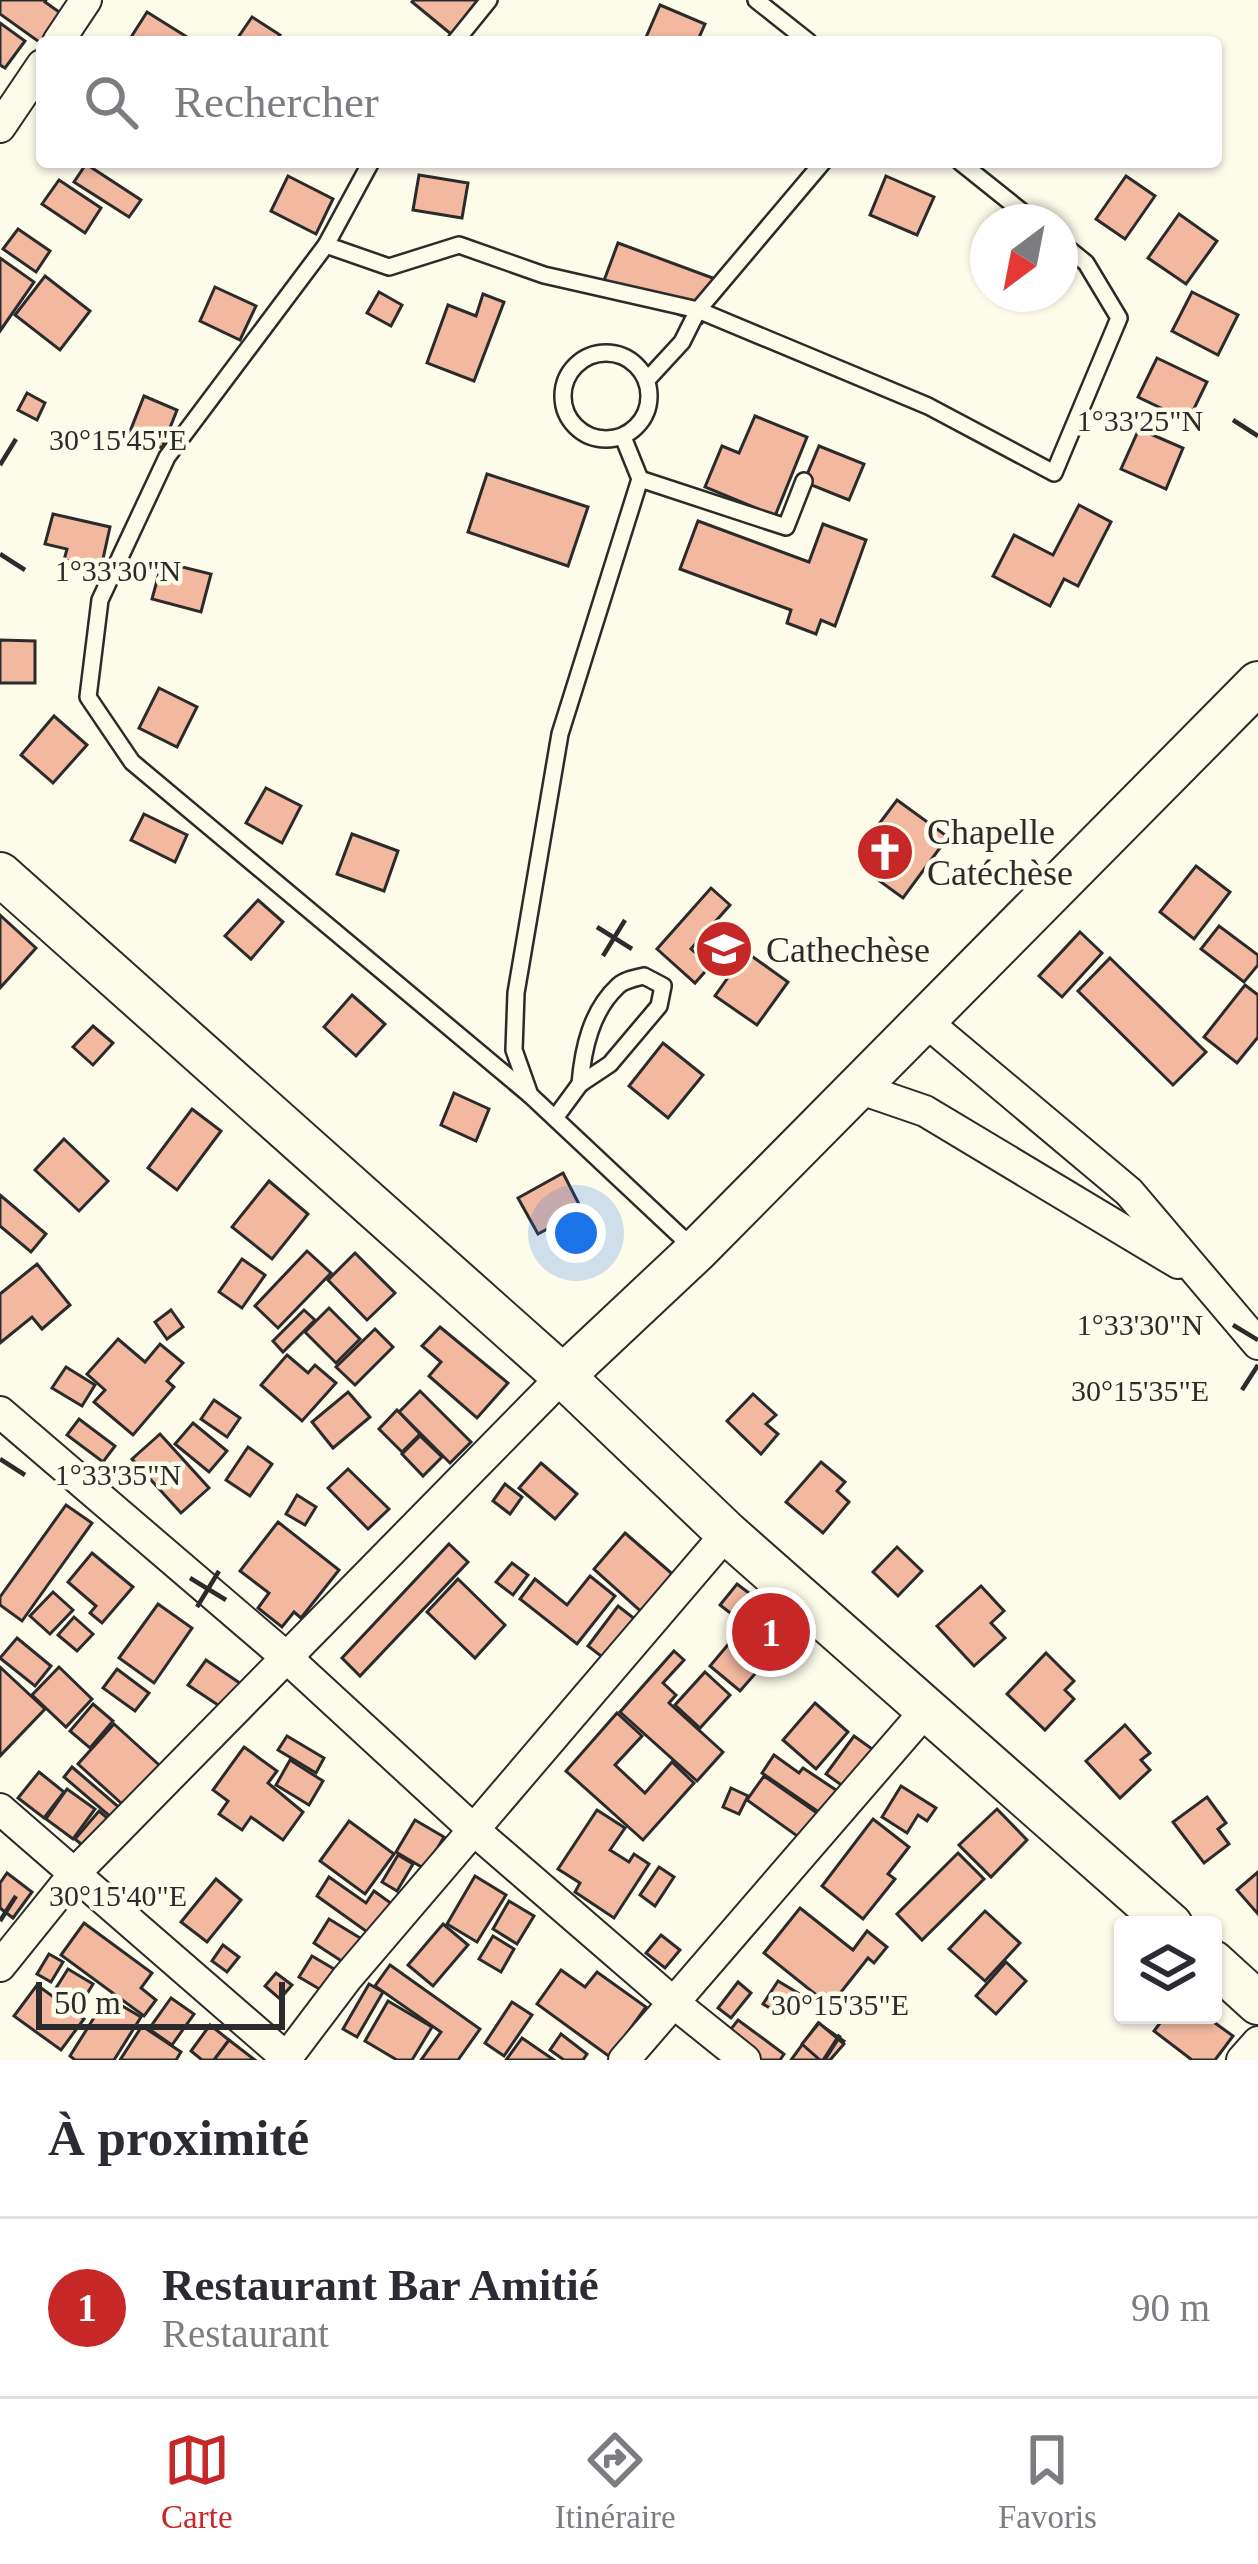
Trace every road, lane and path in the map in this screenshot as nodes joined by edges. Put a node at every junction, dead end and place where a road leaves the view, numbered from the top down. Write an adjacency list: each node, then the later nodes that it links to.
1 (86, 0): 4 (street)
2 (490, 0): 5 (lane)
3 (756, 0): 6 (lane)
4 (62, 36)
5 (460, 36)
6 (801, 36)
7 (36, 74): 8 (street)
8 (0, 127)
9 (368, 168): 13 (lane)
10 (818, 168): 15 (lane)
11 (968, 168): 12 (lane)
12 (1012, 204)
13 (326, 245): 15 (lane); 25 (lane)
14 (1078, 257): 15 (lane)
15 (698, 310): 16 (lane)
16 (647, 380): 17 (lane); 17 (lane)
17 (623, 437): 18 (lane)
18 (640, 479): 19 (lane); 25 (lane)
19 (804, 481)
20 (1258, 682): 22 (street)
21 (0, 874): 31 (street)
22 (924, 1020): 24 (street); 28 (street)
23 (580, 1084): 23 (lane); 26 (lane)
24 (858, 1088): 27 (street); 28 (street)
25 (530, 1095): 26 (lane)
26 (555, 1118): 27 (lane)
27 (696, 1252): 31 (street)
28 (1198, 1275): 29 (street)
29 (1243, 1311): 30 (street)
30 (1258, 1344)
31 (563, 1376): 33 (street); 34 (street)
32 (0, 1412): 34 (street)
33 (727, 1533): 35 (street); 37 (street)
34 (286, 1657): 37 (street); 38 (street)
35 (928, 1708): 39 (street); 42 (street)
36 (0, 1809): 38 (street)
37 (475, 1831): 42 (street); 45 (street)
38 (75, 1873): 40 (street); 45 (street)
39 (1161, 1916)
40 (0, 1966)
41 (1222, 1971): 43 (street)
42 (674, 2003): 46 (street); 47 (street)
43 (1258, 2003)
44 (1258, 2042): 48 (street)
45 (287, 2059)
46 (624, 2060)
47 (745, 2060)
48 (1242, 2060)

